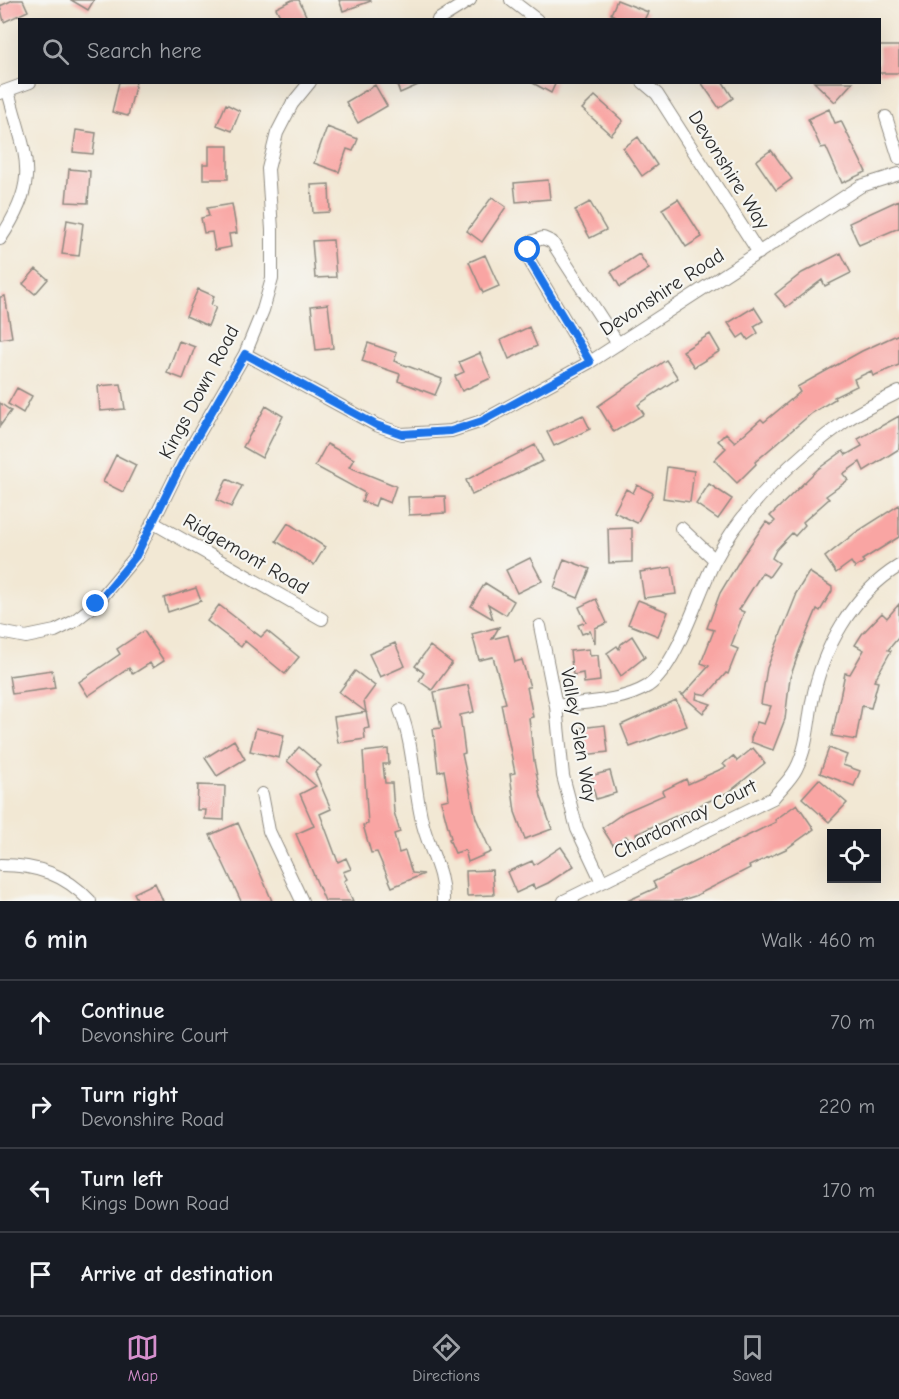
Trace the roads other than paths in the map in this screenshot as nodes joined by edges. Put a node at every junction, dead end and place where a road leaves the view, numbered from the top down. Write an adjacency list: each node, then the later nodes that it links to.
1 (470, 0): 3 (street)
2 (511, 0): 4 (street)
3 (441, 18)
4 (534, 18)
5 (25, 84): 8 (street)
6 (308, 84): 15 (street, Kings Down Road)
7 (645, 84): 13 (street, Devonshire Way)
8 (4, 92): 12 (street)
9 (886, 117): 10 (street)
10 (899, 158)
11 (899, 174): 13 (street, Devonshire Road)
12 (0, 238)
13 (759, 253): 14 (street, Devonshire Road)
14 (618, 344): 16 (street, Devonshire Road); 16 (street)
15 (245, 354): 16 (street, Devonshire Road); 18 (street, Kings Down Road)
16 (590, 362)
17 (899, 392): 20 (street)
18 (152, 522): 22 (street, Ridgemont Road); 24 (street, Kings Down Road)
19 (681, 528): 20 (street)
20 (715, 560): 25 (street)
21 (899, 566): 29 (street, Chardonnay Court)
22 (322, 620)
23 (540, 626): 25 (street, Valley Glen Way)
24 (0, 632)
25 (556, 706): 29 (street, Valley Glen Way)
26 (400, 710): 32 (street)
27 (262, 794): 31 (street)
28 (0, 865): 30 (street)
29 (602, 882): 33 (street, Chardonnay Court)
30 (90, 901)
31 (302, 901)
32 (443, 901)
33 (564, 901)

